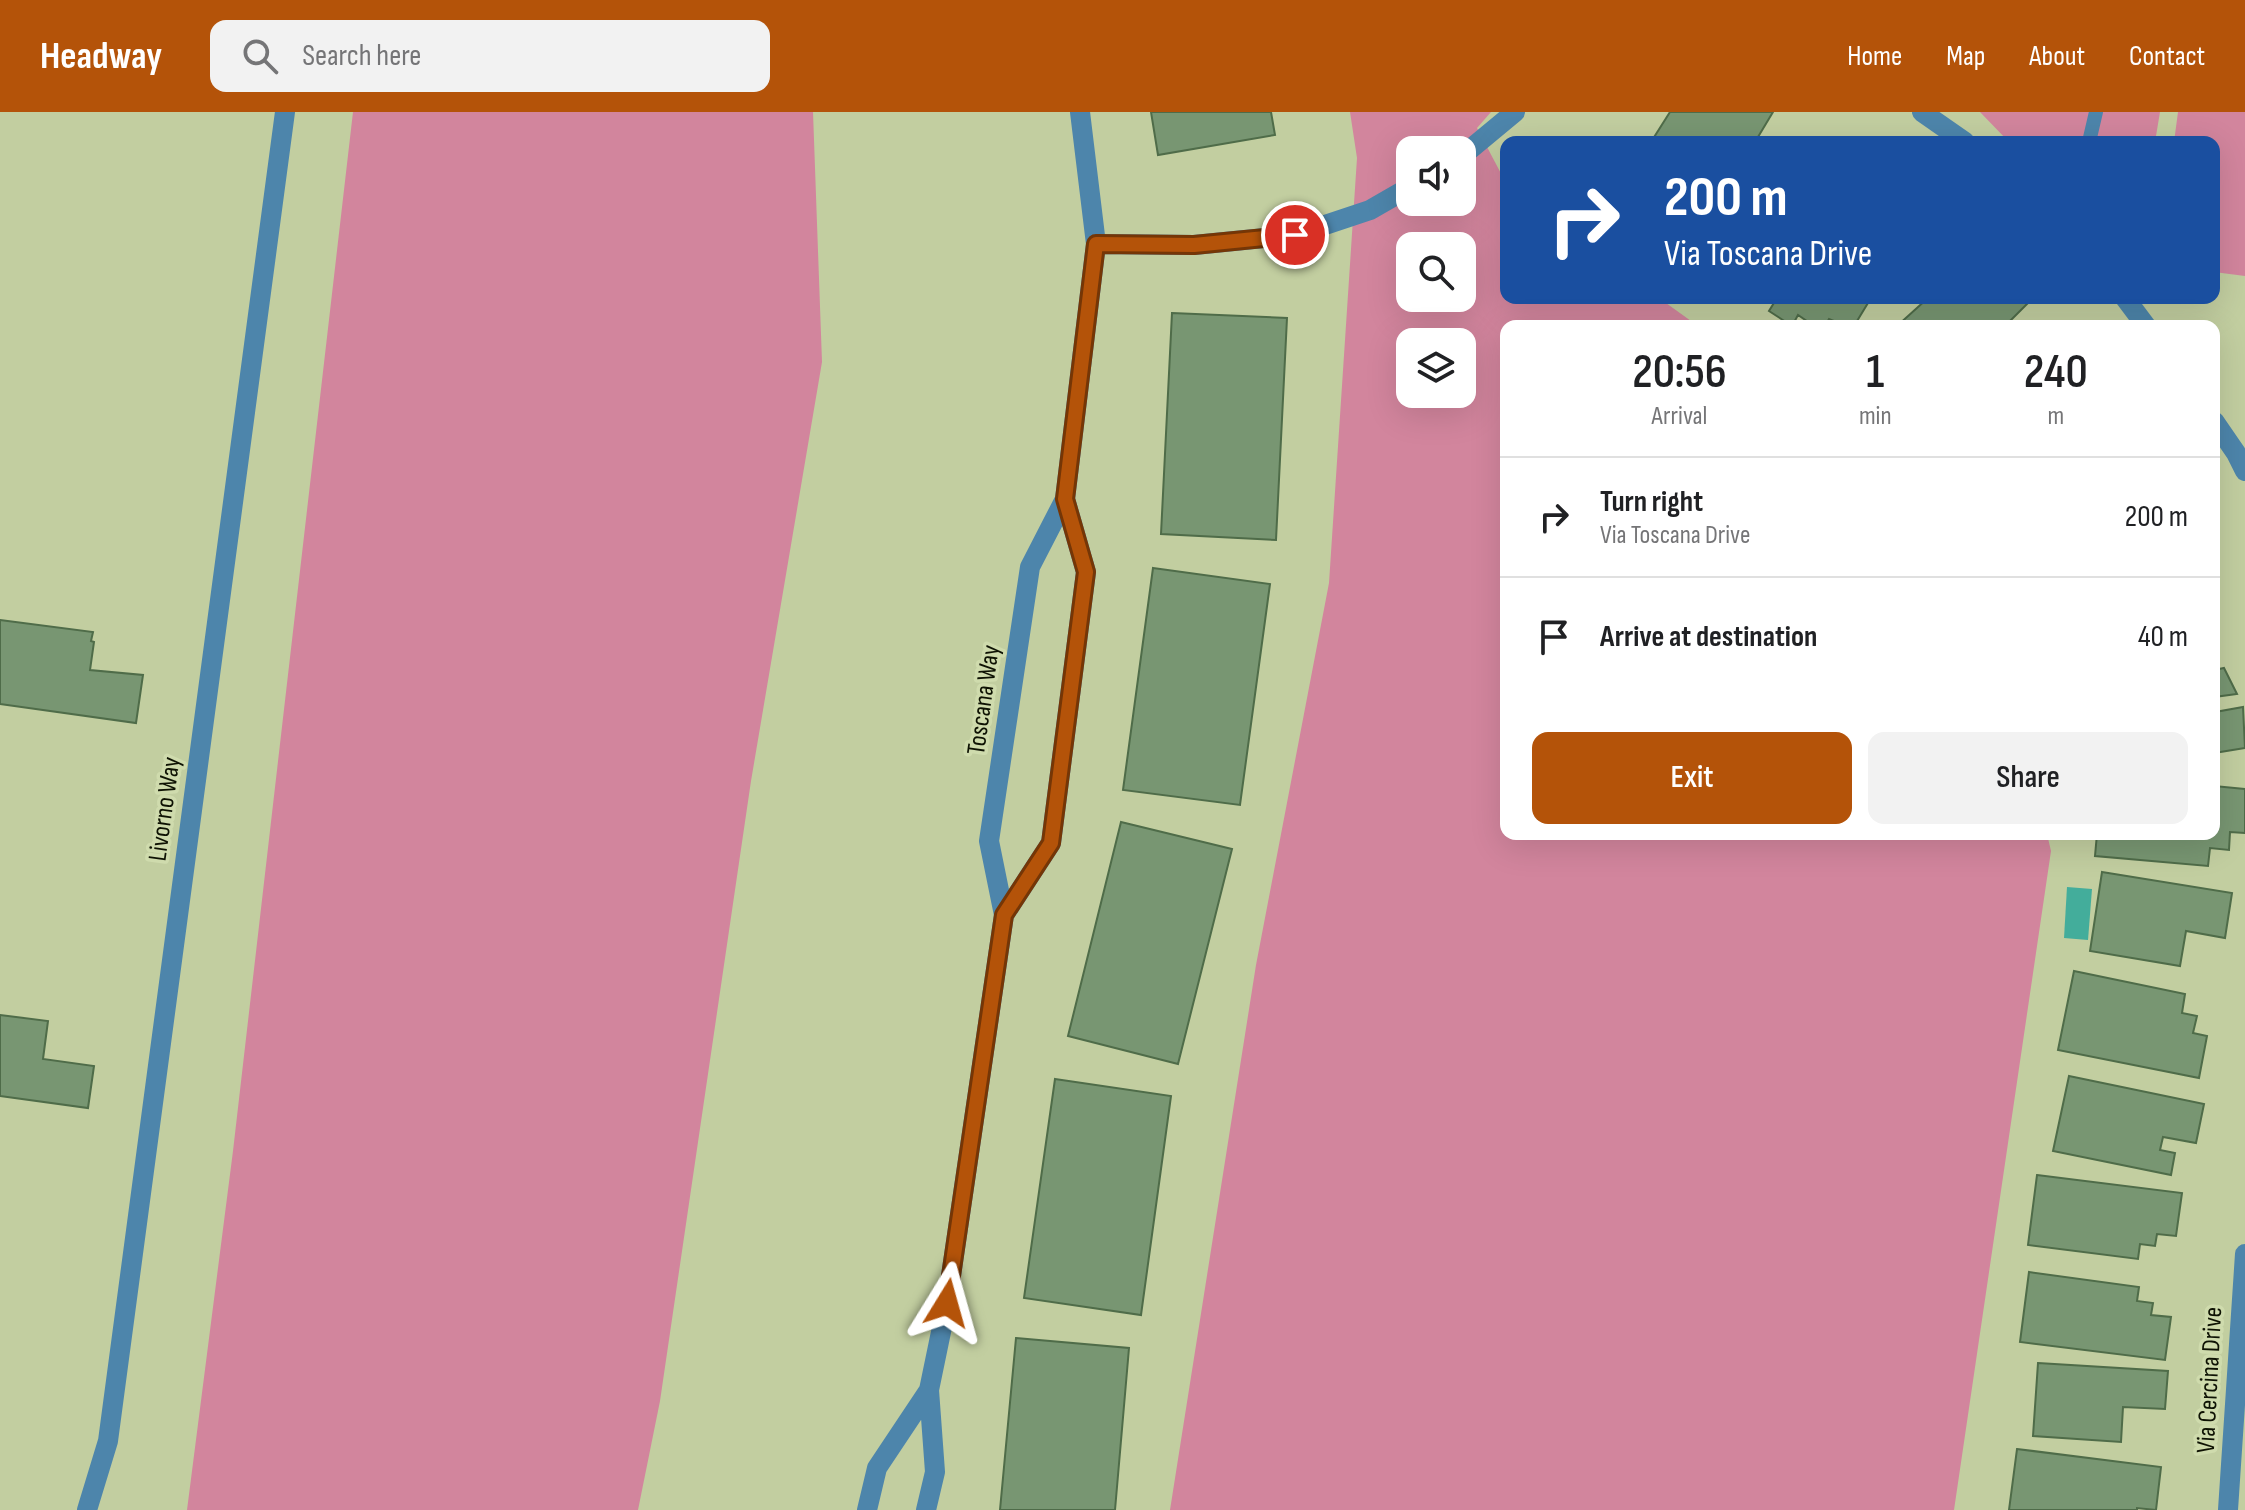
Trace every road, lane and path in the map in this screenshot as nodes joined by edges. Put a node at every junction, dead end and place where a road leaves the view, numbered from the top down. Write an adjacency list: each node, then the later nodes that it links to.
1 (285, 112): 17 (street, Livorno Way)
2 (1080, 112): 10 (street, Toscana Way)
3 (1515, 112): 8 (street)
4 (1922, 112): 6 (street)
5 (2096, 112): 7 (lane)
6 (1956, 136)
7 (2090, 136)
8 (1476, 144)
9 (1396, 195): 10 (street)
10 (1096, 244): 13 (street, Toscana Way)
11 (2220, 430): 12 (street)
12 (2245, 471)
13 (1065, 499): 14 (street, Toscana Way); 14 (street, Toscana Way)
14 (1004, 915): 16 (street, Toscana Way)
15 (2245, 1254): 20 (street, Via Cercina Drive)
16 (929, 1390): 18 (street, Toscana Way); 19 (street, Toscana Way)
17 (87, 1510)
18 (867, 1510)
19 (926, 1510)
20 (2228, 1510)

